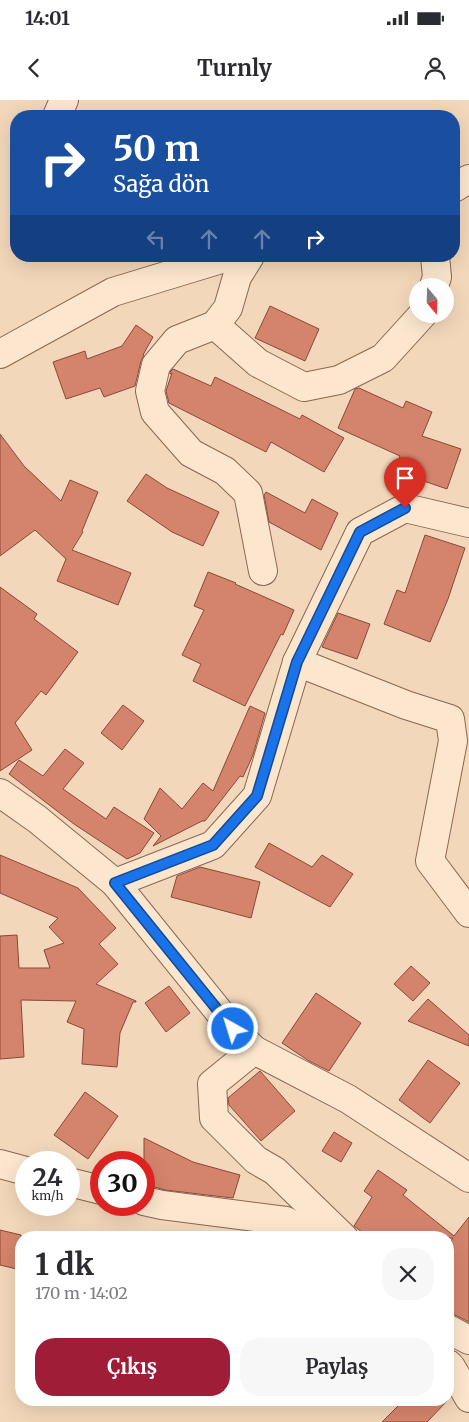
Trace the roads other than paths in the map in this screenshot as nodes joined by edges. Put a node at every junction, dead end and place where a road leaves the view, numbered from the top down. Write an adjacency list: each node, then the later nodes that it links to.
1 (211, 262): 7 (street)
2 (246, 262): 6 (street)
3 (436, 262): 4 (street)
4 (437, 278)
5 (416, 323): 6 (street)
6 (215, 325): 9 (street)
7 (0, 354)
8 (469, 523): 10 (street)
9 (263, 571)
10 (297, 662): 12 (street); 13 (street)
11 (0, 792): 12 (street)
12 (115, 883): 14 (street)
13 (469, 912)
14 (254, 1050): 17 (street); 20 (street)
15 (0, 1164): 16 (street)
16 (15, 1168)
17 (469, 1178)
18 (155, 1203): 19 (street)
19 (303, 1231)
20 (337, 1231)
21 (454, 1332): 22 (street)
22 (469, 1340)
23 (454, 1372): 24 (street)
24 (469, 1398)

